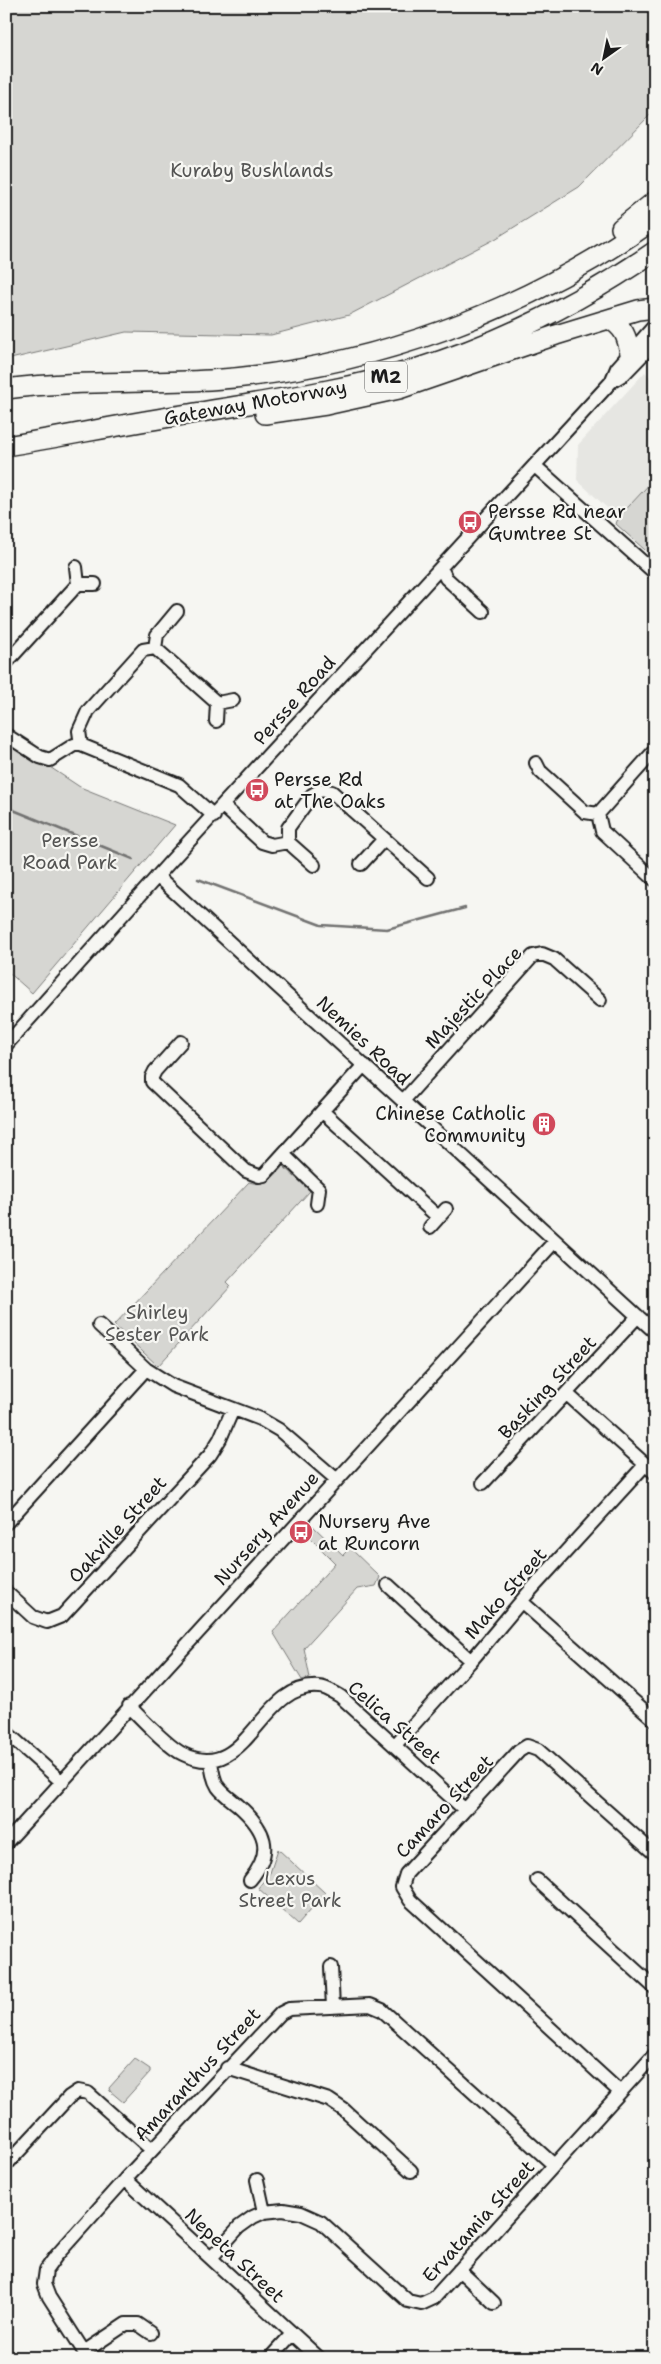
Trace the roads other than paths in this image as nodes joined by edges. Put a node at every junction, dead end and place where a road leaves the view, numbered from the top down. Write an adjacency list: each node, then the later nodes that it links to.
1 (655, 202): 4 (highway)
2 (655, 219): 4 (highway, Gateway Motorway / M2)
3 (655, 251): 12 (highway, Gateway Motorway / M2)
4 (536, 291): 11 (highway, Gateway Motorway / M2)
5 (655, 308): 6 (highway)
6 (609, 319): 9 (highway); 12 (highway)
7 (655, 325): 9 (street, Persse Road)
8 (655, 342): 10 (street, Persse Road)
9 (630, 353): 10 (street, Persse Road)
10 (611, 382): 14 (street, Persse Road)
11 (6, 389)
12 (92, 432): 13 (highway, Gateway Motorway / M2)
13 (6, 446)
14 (535, 466): 16 (street, Persse Road); 17 (street)
15 (76, 567): 18 (street)
16 (441, 568): 21 (street); 31 (street, Persse Road)
17 (655, 573)
18 (78, 584): 19 (street); 23 (street)
19 (95, 584)
20 (177, 611): 22 (street)
21 (483, 612)
22 (155, 648): 25 (street); 28 (street)
23 (6, 663)
24 (233, 700): 25 (street)
25 (217, 703): 26 (street)
26 (216, 721)
27 (6, 735): 28 (street)
28 (81, 745): 33 (street)
29 (655, 750): 32 (street)
30 (536, 763): 32 (street)
31 (223, 806): 33 (street, Persse Road); 35 (street)
32 (598, 814): 40 (street)
33 (214, 816): 38 (street, Persse Road)
34 (384, 839): 35 (street); 36 (street); 39 (street)
35 (288, 842): 37 (street)
36 (362, 864)
37 (314, 865)
38 (157, 876): 43 (street, Persse Road); 44 (street, Nemies Road)
39 (428, 878)
40 (655, 880)
41 (600, 1000): 45 (street, Majestic Place)
42 (181, 1042): 47 (street)
43 (6, 1045)
44 (364, 1065): 45 (street, Nemies Road); 46 (street)
45 (403, 1101): 50 (street, Nemies Road)
46 (322, 1111): 47 (street); 49 (street)
47 (283, 1154): 48 (street)
48 (316, 1204)
49 (438, 1218)
50 (555, 1241): 51 (street, Nemies Road); 58 (street, Nursery Avenue)
51 (638, 1316): 53 (street, Nemies Road); 55 (street, Basking Street)
52 (99, 1325): 54 (street)
53 (655, 1332)
54 (146, 1369): 56 (street); 60 (street)
55 (567, 1394): 57 (street); 59 (street, Basking Street)
56 (233, 1409): 58 (street); 62 (street, Oakville Street)
57 (650, 1469): 63 (street, Mako Street)
58 (336, 1479): 65 (street, Nursery Avenue)
59 (483, 1483)
60 (6, 1523)
61 (388, 1585): 64 (street)
62 (6, 1592)
63 (522, 1602): 64 (street, Mako Street); 66 (street)
64 (471, 1661): 68 (street, Mako Street)
65 (128, 1706): 69 (street); 70 (street, Nursery Avenue)
66 (655, 1720)
67 (6, 1732): 70 (street)
68 (394, 1745): 69 (street, Celica Street); 71 (street, Celica Street)
69 (211, 1761): 74 (street)
70 (62, 1782): 72 (street, Nursery Avenue)
71 (464, 1810): 73 (street, Camaro Street); 81 (street, Camaro Street)
72 (6, 1843)
73 (655, 1854)
74 (250, 1880)
75 (536, 1880): 77 (street)
76 (331, 1967): 78 (street)
77 (655, 1988)
78 (334, 2007): 80 (street, Amaranthus Street); 84 (street, Amaranthus Street)
79 (655, 2054): 81 (street, Ervatamia Street)
80 (227, 2068): 82 (street, Amaranthus Street); 85 (street)
81 (620, 2092): 84 (street, Ervatamia Street)
82 (152, 2150): 83 (street); 86 (street, Amaranthus Street)
83 (6, 2165)
84 (554, 2165): 90 (street, Ervatamia Street)
85 (411, 2170)
86 (125, 2179): 89 (street, Nepeta Street); 94 (street, Amaranthus Street)
87 (257, 2180): 88 (street)
88 (264, 2212): 89 (street, Ervatamia Street); 90 (street, Ervatamia Street)
89 (211, 2258): 93 (street, Nepeta Street)
90 (459, 2270): 91 (street)
91 (494, 2303)
92 (151, 2333): 94 (street)
93 (292, 2334): 95 (street); 96 (street, Nepeta Street)
94 (86, 2355)
95 (270, 2358)
96 (319, 2358)

